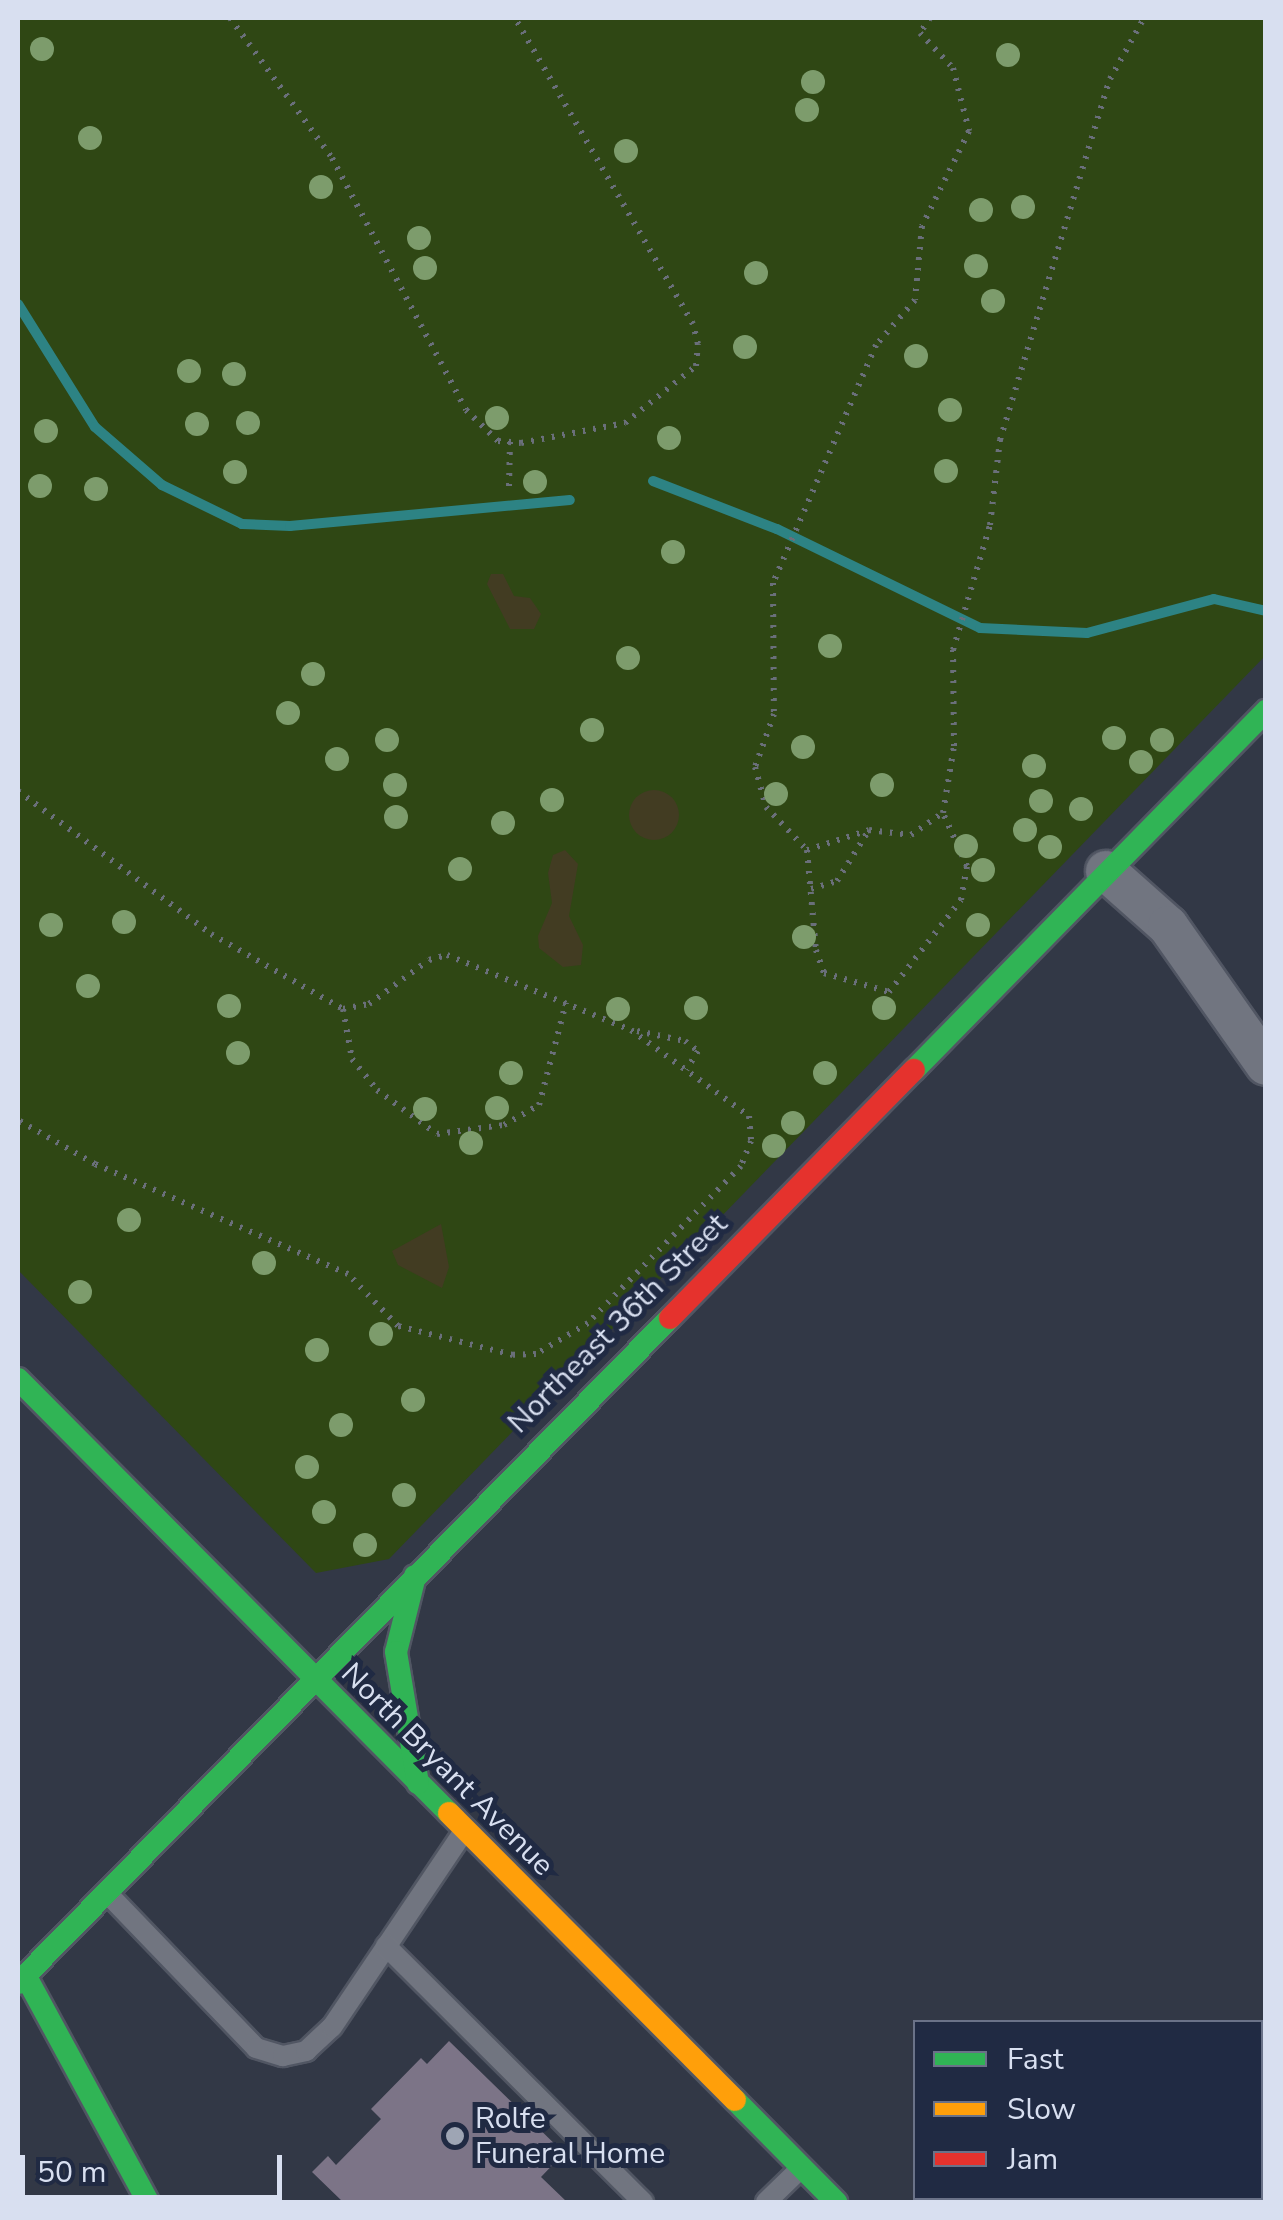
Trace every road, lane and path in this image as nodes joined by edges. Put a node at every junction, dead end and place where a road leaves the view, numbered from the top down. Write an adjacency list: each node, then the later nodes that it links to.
1 (230, 18): 5 (path)
2 (514, 18): 5 (path)
3 (930, 18): 11 (path)
4 (1144, 18): 9 (path)
5 (510, 442): 6 (path)
6 (509, 486)
7 (1266, 711): 12 (main road, Northeast 36th Street)
8 (18, 791): 15 (path)
9 (943, 812): 10 (path); 13 (path)
10 (870, 830): 11 (path); 13 (path)
11 (807, 850): 13 (path)
12 (1106, 871): 17 (street); 21 (main road, Northeast 36th Street)
13 (811, 889)
14 (566, 1003): 15 (path); 15 (path); 16 (path)
15 (344, 1009)
16 (631, 1030): 18 (path); 18 (path)
17 (1266, 1065)
18 (686, 1070): 19 (path)
19 (18, 1120)
20 (18, 1379): 22 (main road, North Bryant Avenue)
21 (415, 1574): 22 (main road, Northeast 36th Street); 23 (main road)
22 (314, 1679): 23 (main road, North Bryant Avenue); 25 (main road, Northeast 36th Street)
23 (418, 1783): 24 (main road, North Bryant Avenue)
24 (465, 1830): 26 (lane); 28 (main road, North Bryant Avenue)
25 (106, 1892): 26 (lane); 27 (main road, Northeast 36th Street)
26 (386, 1946): 29 (lane)
27 (22, 1979): 30 (main road)
28 (801, 2168): 31 (lane); 32 (main road, North Bryant Avenue)
29 (633, 2199)
30 (148, 2202)
31 (766, 2202)
32 (836, 2202)

